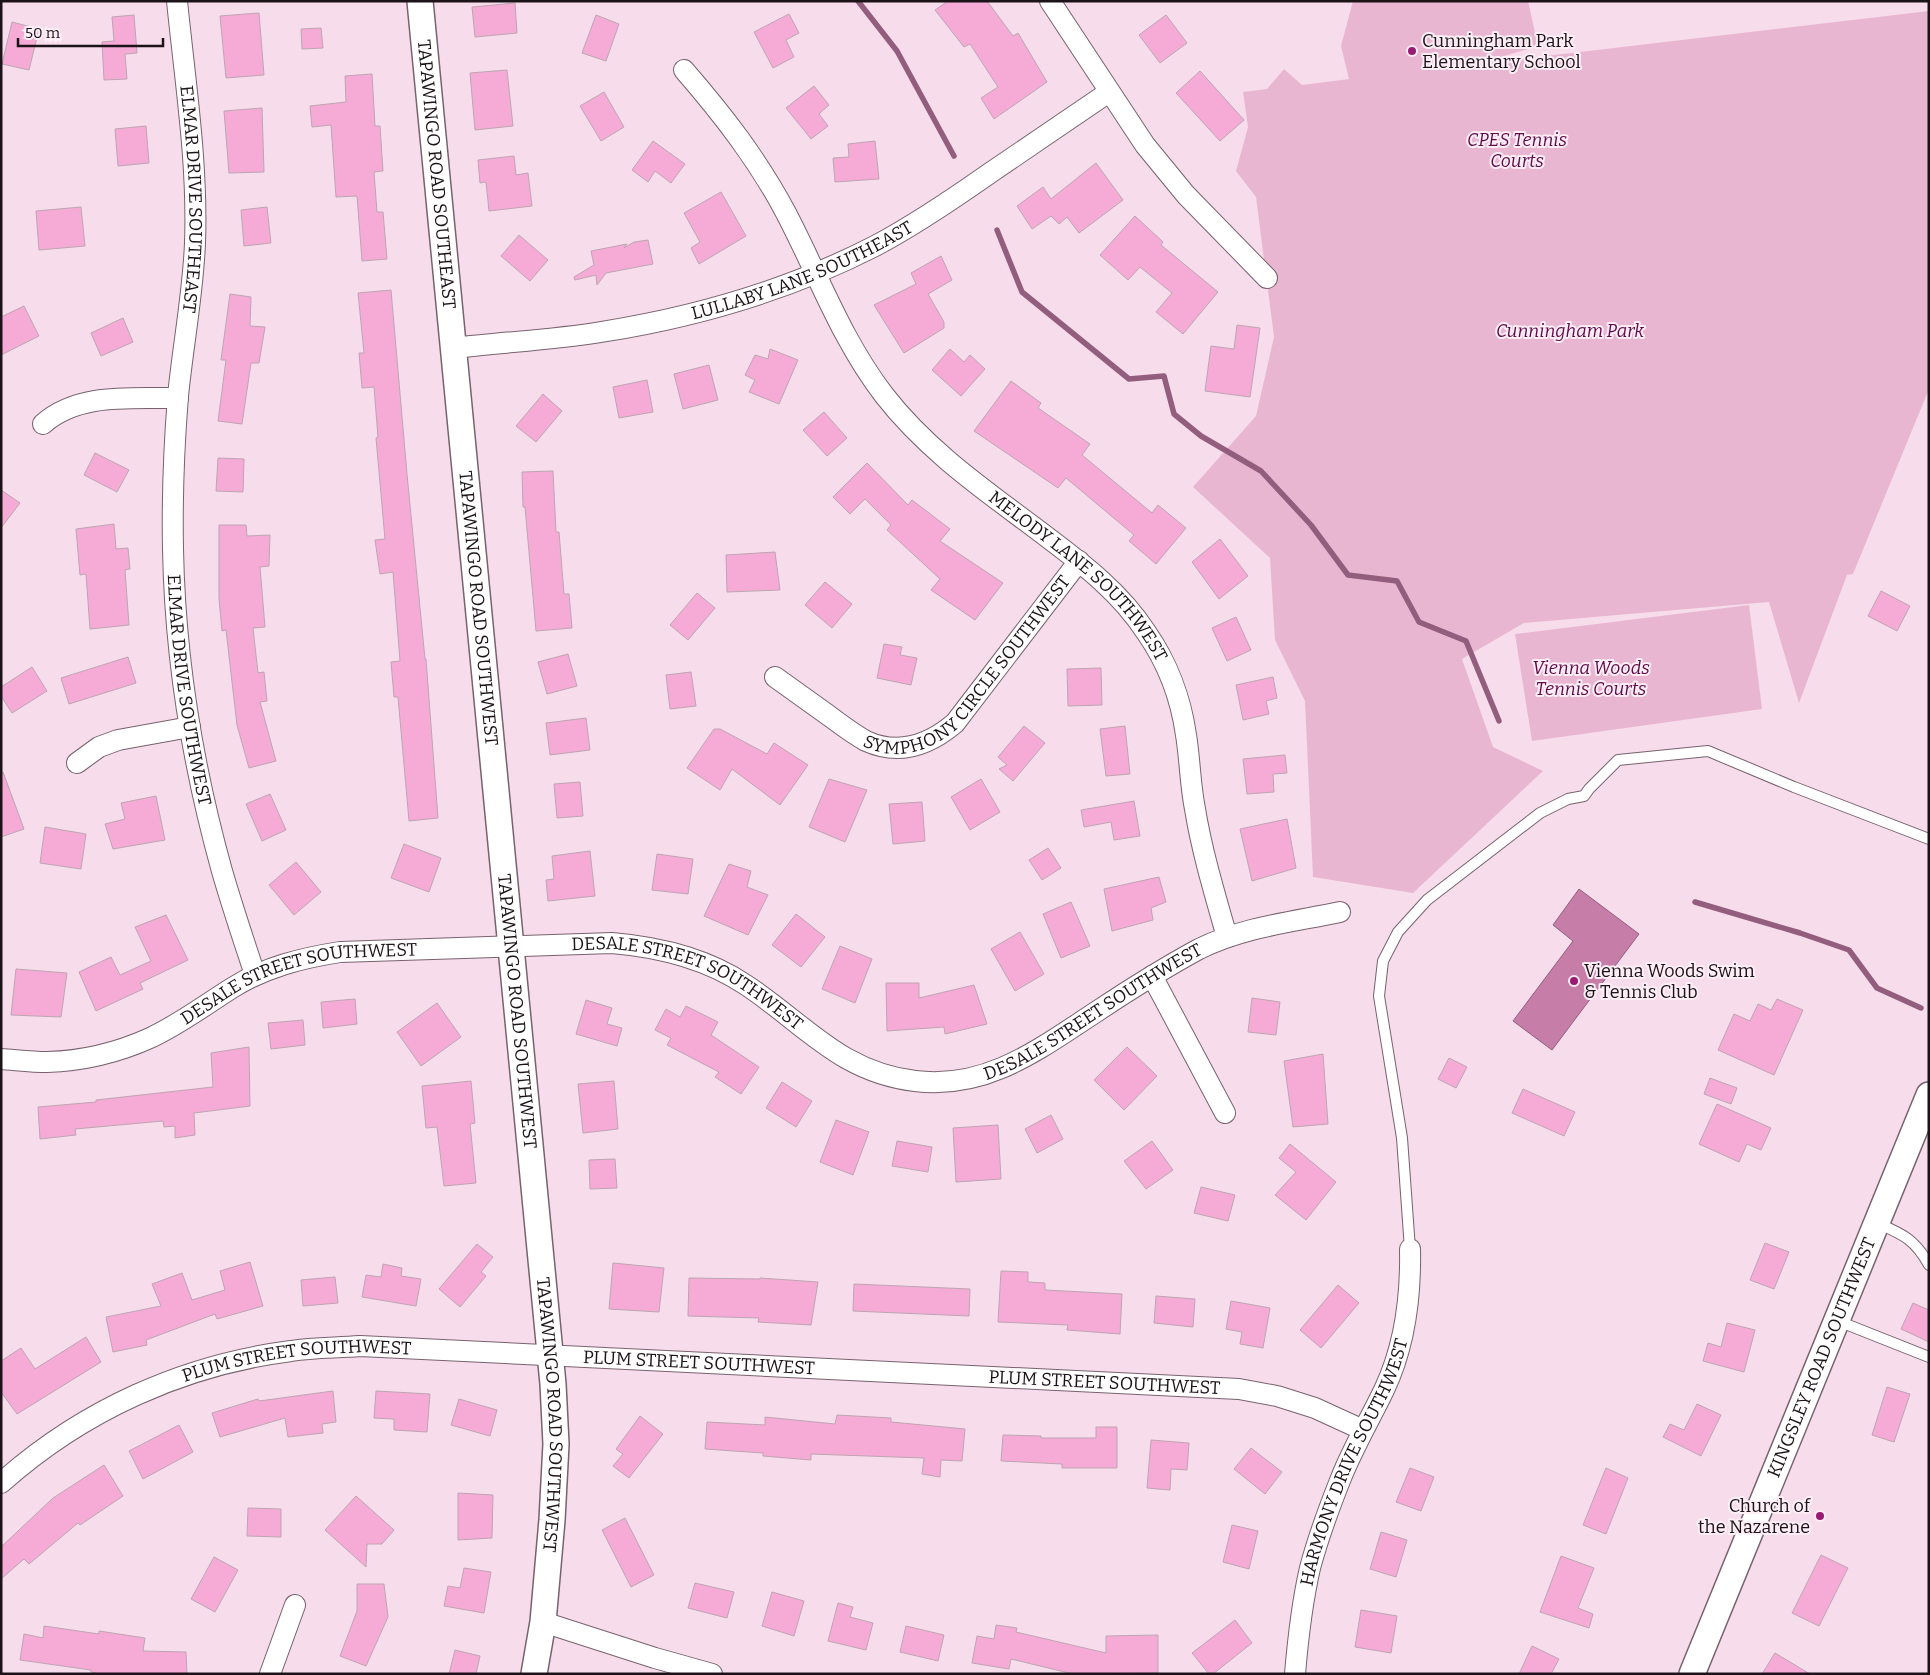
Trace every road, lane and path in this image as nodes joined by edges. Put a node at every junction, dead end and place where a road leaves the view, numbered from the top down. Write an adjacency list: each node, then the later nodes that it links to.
1 (177, 1): 9 (street, ELMAR DRIVE SOUTHEAST)
2 (420, 1): 8 (street, TAPAWINGO ROAD SOUTHEAST)
3 (1050, 1): 5 (street)
4 (684, 70): 6 (street, MELODY LANE SOUTHWEST)
5 (1109, 92): 6 (street, LULLABY LANE SOUTHEAST); 7 (street)
6 (816, 273): 8 (street, LULLABY LANE SOUTHEAST); 11 (street, MELODY LANE SOUTHWEST)
7 (1267, 278)
8 (454, 348): 18 (street, TAPAWINGO ROAD SOUTHWEST)
9 (178, 398): 10 (street); 13 (street, ELMAR DRIVE SOUTHWEST)
10 (43, 424)
11 (1078, 561): 12 (street, SYMPHONY CIRCLE SOUTHWEST); 17 (street, MELODY LANE SOUTHWEST)
12 (775, 677)
13 (190, 727): 14 (street); 19 (street, ELMAR DRIVE SOUTHWEST)
14 (77, 763)
15 (1929, 839): 25 (lane)
16 (1340, 912): 17 (street, DESALE STREET SOUTHWEST)
17 (1227, 937): 20 (street, DESALE STREET SOUTHWEST)
18 (512, 947): 19 (street, DESALE STREET SOUTHWEST); 20 (street, DESALE STREET SOUTHWEST); 28 (street, TAPAWINGO ROAD SOUTHWEST)
19 (255, 975): 21 (street, DESALE STREET SOUTHWEST)
20 (1152, 976): 23 (street)
21 (1, 1059)
22 (1929, 1095): 24 (street, KINGSLEY ROAD SOUTHWEST)
23 (1225, 1113)
24 (1877, 1223): 26 (lane); 27 (street, KINGSLEY ROAD SOUTHWEST)
25 (1410, 1249): 30 (street, HARMONY DRIVE SOUTHWEST)
26 (1929, 1264)
27 (1837, 1321): 29 (lane); 38 (street, KINGSLEY ROAD SOUTHWEST)
28 (550, 1354): 30 (street, PLUM STREET SOUTHWEST); 31 (street, PLUM STREET SOUTHWEST); 33 (street, TAPAWINGO ROAD SOUTHWEST)
29 (1929, 1357)
30 (1364, 1430): 37 (street, HARMONY DRIVE SOUTHWEST)
31 (1, 1483)
32 (295, 1605): 34 (street)
33 (544, 1622): 35 (street, TAPAWINGO ROAD SOUTHWEST); 36 (street)
34 (270, 1674)
35 (534, 1674)
36 (712, 1674)
37 (1295, 1674)
38 (1692, 1674)

